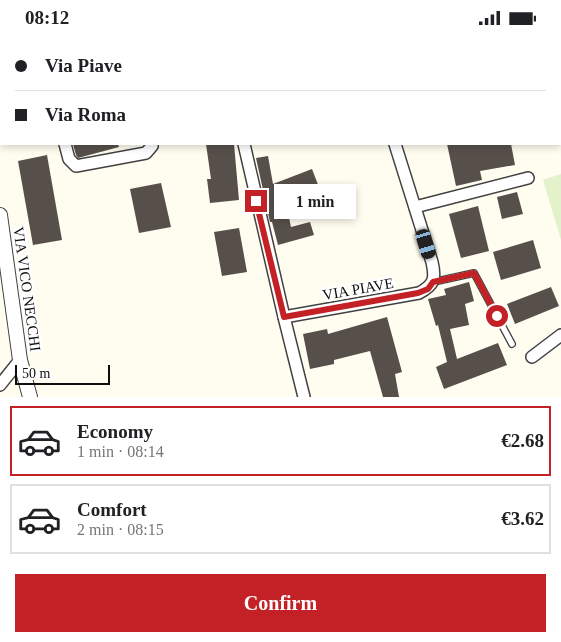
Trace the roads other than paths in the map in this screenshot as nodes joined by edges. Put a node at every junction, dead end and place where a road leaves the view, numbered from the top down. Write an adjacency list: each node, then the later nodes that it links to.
1 (65, 145): 2 (street)
2 (152, 145)
3 (244, 145): 9 (street)
4 (395, 145): 6 (street)
5 (528, 178): 6 (street)
6 (415, 207): 8 (street)
7 (0, 215): 13 (street, VIA VICO NECCHI)
8 (433, 282): 9 (street, VIA PIAVE); 11 (lane, VIA PIAVE)
9 (284, 317): 16 (street)
10 (561, 335): 12 (street)
11 (512, 344)
12 (532, 357)
13 (20, 361): 14 (street); 15 (street, VIA VICO NECCHI)
14 (0, 385)
15 (30, 397)
16 (304, 397)

